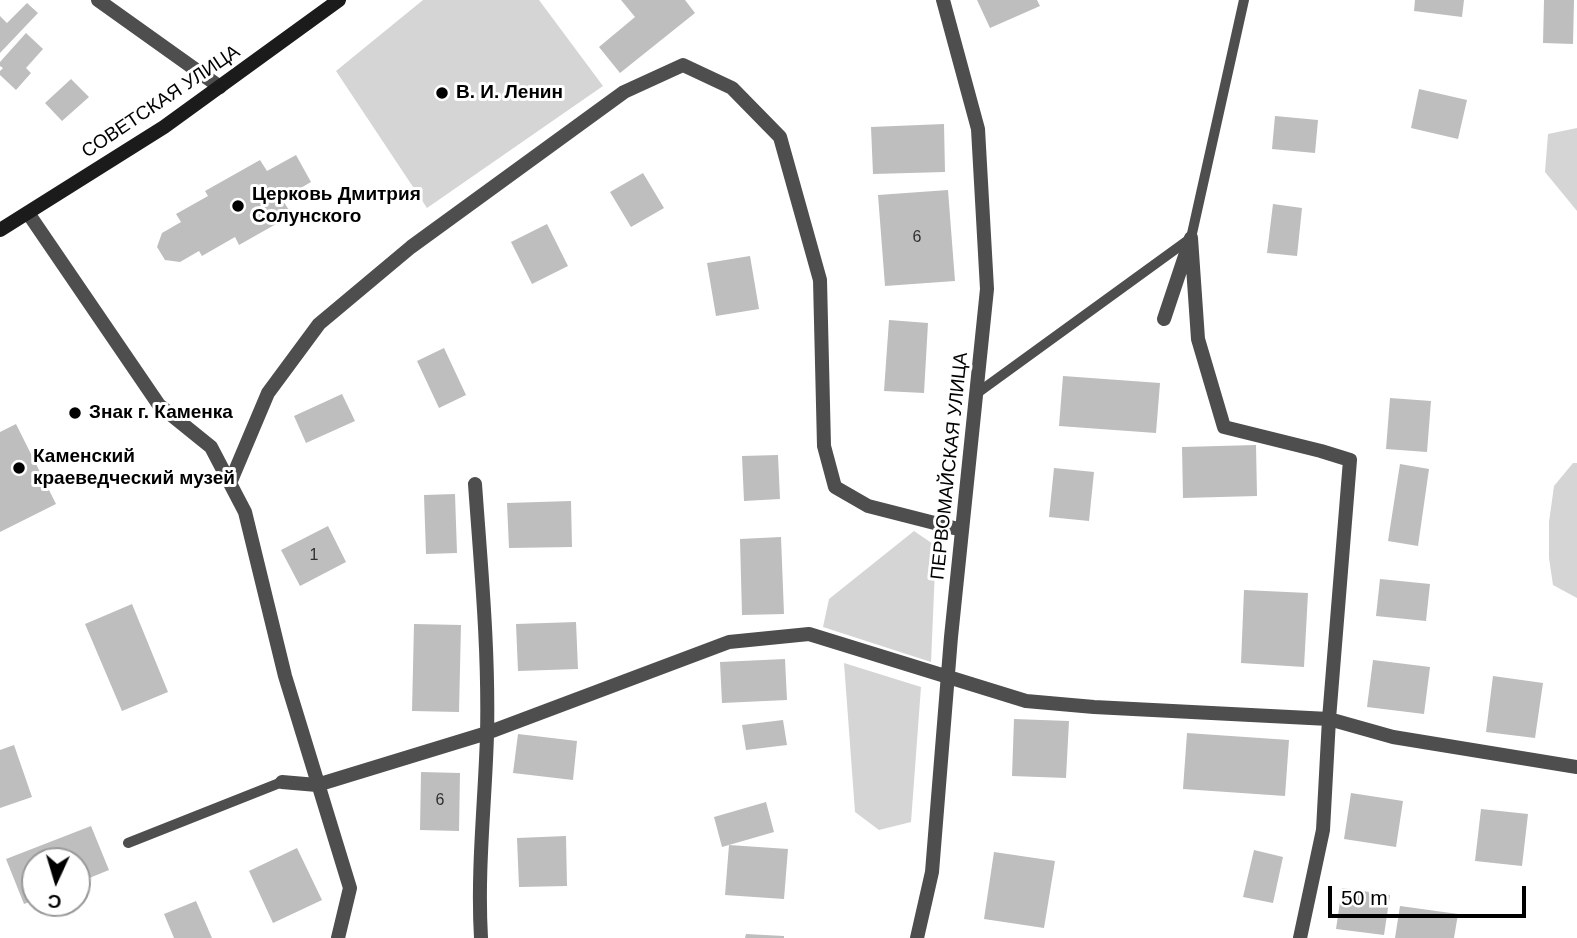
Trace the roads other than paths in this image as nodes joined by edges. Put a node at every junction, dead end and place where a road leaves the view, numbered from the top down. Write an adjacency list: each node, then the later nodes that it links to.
1 (98, 0): 5 (street)
2 (339, 0): 5 (main road, СОВЕТСКАЯ УЛИЦА)
3 (943, 0): 10 (street, ПЕРВОМАЙСКАЯ УЛИЦА)
4 (1244, 0): 8 (lane)
5 (220, 87): 6 (main road, СОВЕТСКАЯ УЛИЦА)
6 (28, 213): 7 (main road, СОВЕТСКАЯ УЛИЦА); 11 (street)
7 (0, 230)
8 (1191, 238): 9 (street); 10 (lane); 15 (street)
9 (1164, 319)
10 (976, 394): 13 (street, ПЕРВОМАЙСКАЯ УЛИЦА)
11 (230, 483): 13 (street); 19 (street)
12 (475, 484): 16 (street)
13 (962, 530): 14 (street, ПЕРВОМАЙСКАЯ УЛИЦА)
14 (948, 677): 15 (street); 16 (street); 23 (street, ПЕРВОМАЙСКАЯ УЛИЦА)
15 (1328, 719): 17 (street); 24 (street)
16 (487, 733): 19 (street); 22 (street)
17 (1577, 767)
18 (282, 782): 19 (street); 20 (lane)
19 (317, 785): 21 (street)
20 (128, 843)
21 (338, 938)
22 (481, 938)
23 (917, 938)
24 (1300, 938)

